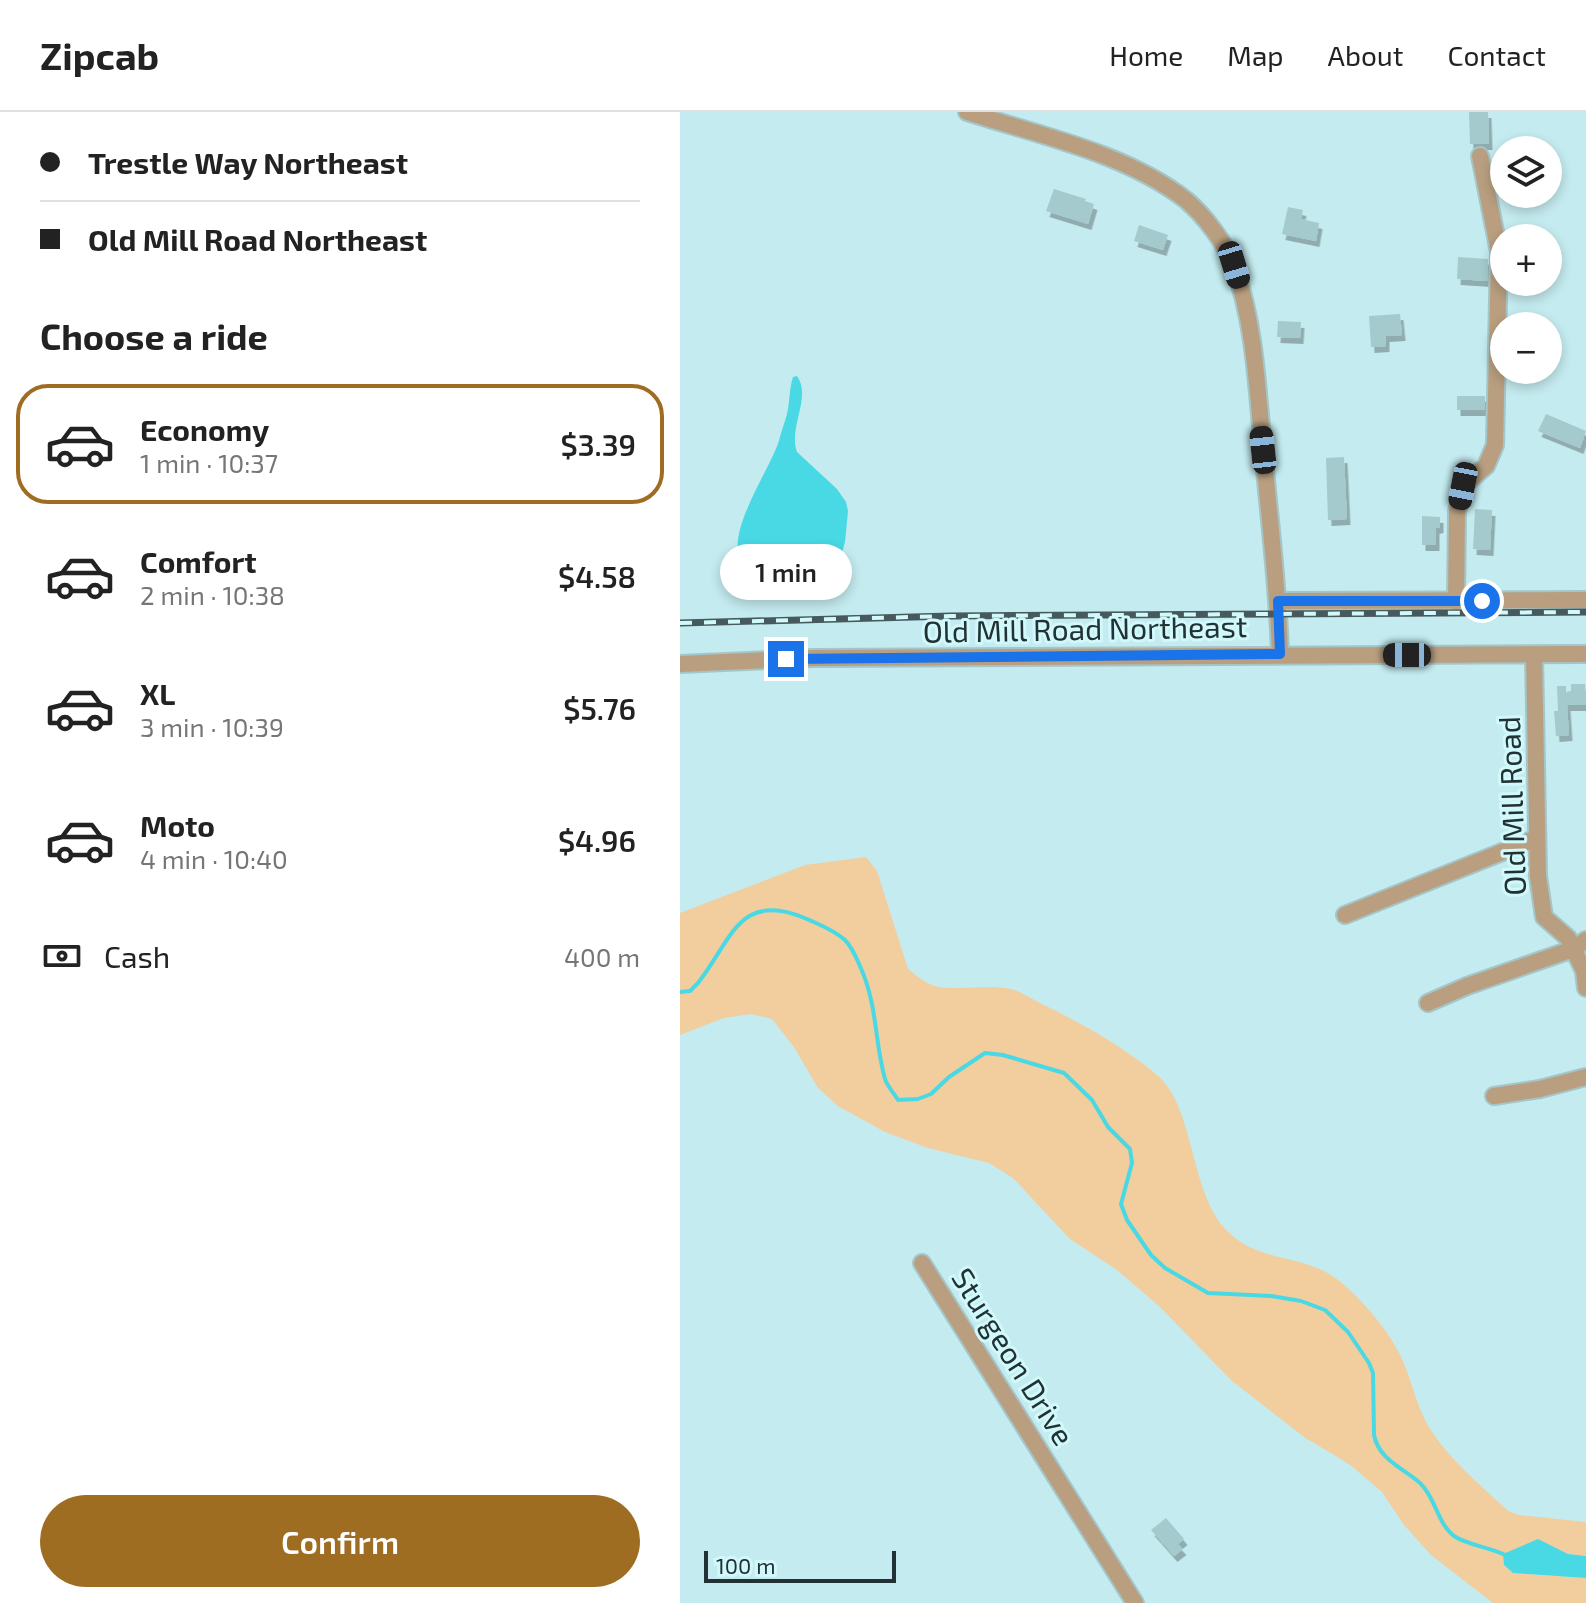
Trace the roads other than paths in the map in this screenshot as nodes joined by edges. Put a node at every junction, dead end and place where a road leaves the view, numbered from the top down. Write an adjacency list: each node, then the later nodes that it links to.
1 (967, 112): 4 (street)
2 (1480, 156): 5 (street)
3 (1586, 600): 5 (street)
4 (1278, 601): 5 (street); 6 (street)
5 (1456, 602)
6 (1280, 654): 8 (street, Old Mill Road Northeast); 9 (street, Old Mill Road Northeast)
7 (1586, 654): 8 (street, Old Mill Road Northeast)
8 (1534, 655): 10 (street, Old Mill Road)
9 (680, 664)
10 (1537, 838): 11 (street); 12 (street, Old Mill Road)
11 (1345, 915)
12 (1580, 944): 13 (street, Old Mill Road); 14 (street)
13 (1586, 988)
14 (1428, 1003)
15 (1586, 1077): 16 (street)
16 (1494, 1096)
17 (922, 1263): 18 (street, Sturgeon Drive)
18 (1135, 1603)

